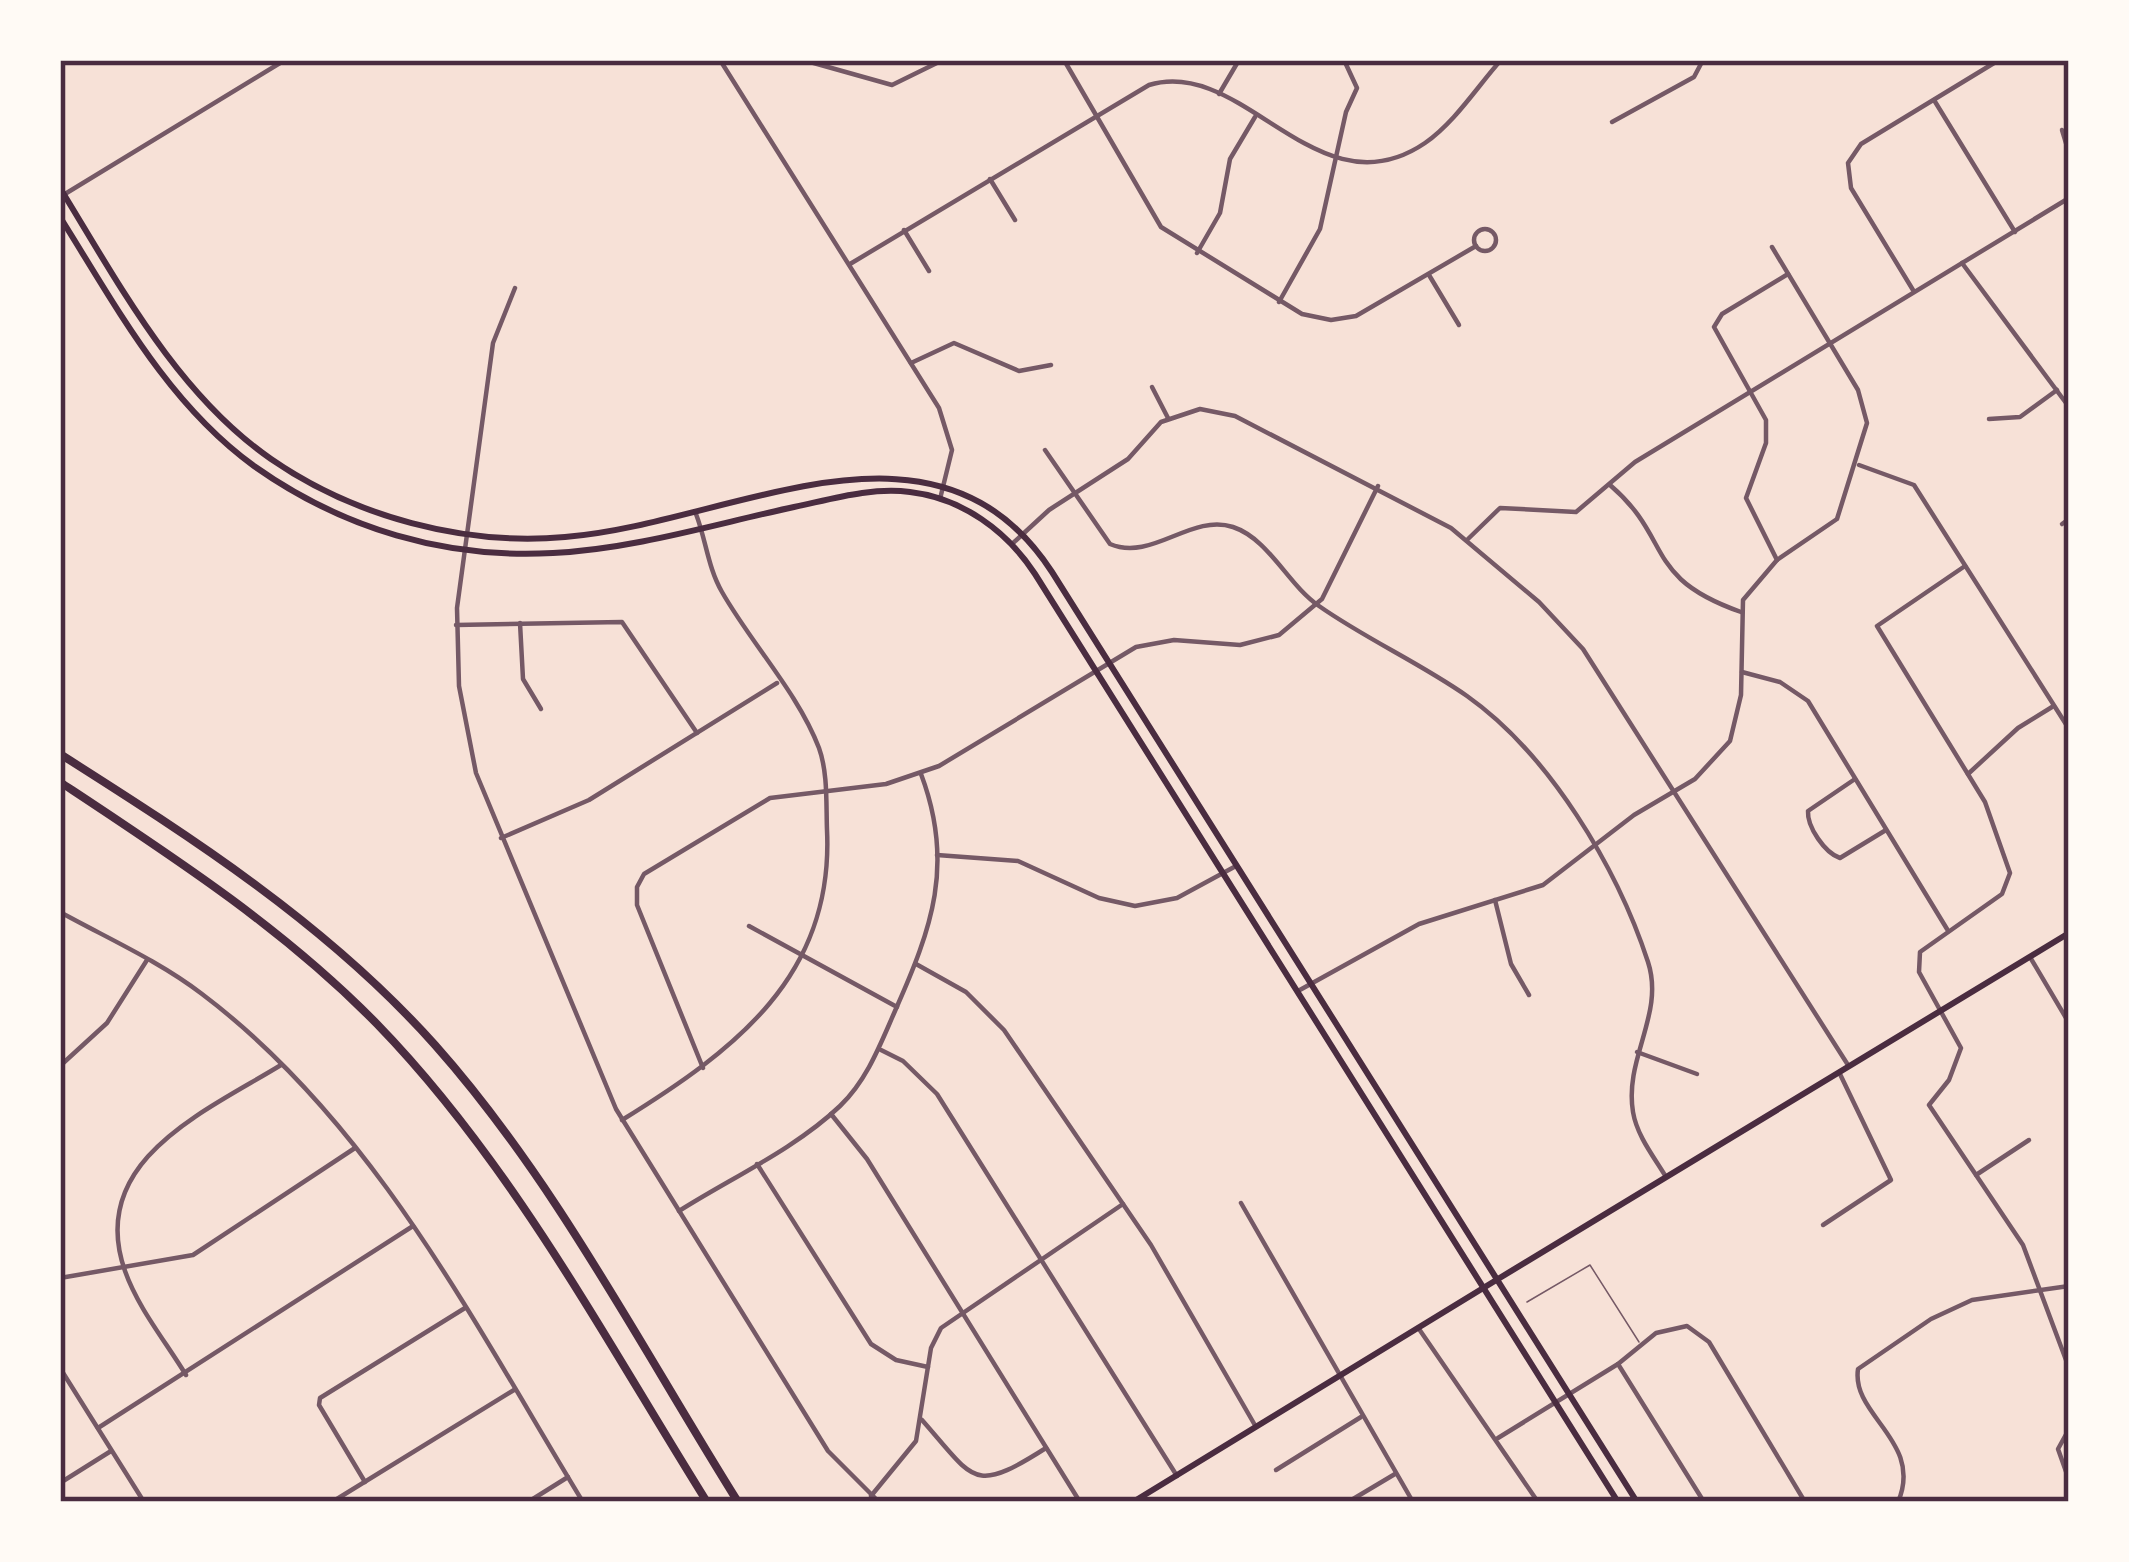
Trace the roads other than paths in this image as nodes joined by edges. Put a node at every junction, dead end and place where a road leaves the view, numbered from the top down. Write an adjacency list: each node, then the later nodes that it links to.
1 (286, 60): 20 (street)
2 (721, 60): 30 (street)
3 (803, 60): 4 (street)
4 (943, 60)
5 (1064, 60): 13 (street)
6 (1239, 60): 11 (street)
7 (1344, 60): 18 (street)
8 (1500, 60): 18 (street)
9 (1703, 60): 15 (street)
10 (1999, 60): 12 (street)
11 (1219, 94): 13 (street); 14 (street)
12 (1934, 100): 25 (street); 35 (street)
13 (1097, 114): 19 (street); 28 (street)
14 (1255, 116): 18 (street); 28 (street)
15 (1612, 122)
16 (2062, 130): 17 (street)
17 (2069, 153)
18 (1336, 157): 36 (street)
19 (990, 179): 23 (street); 24 (street)
20 (61, 193): 59 (main road)
21 (2069, 198): 25 (street)
22 (60, 217): 62 (main road)
23 (1015, 220)
24 (904, 230): 30 (street); 31 (street)
25 (2015, 232): 29 (street)
26 (1476, 246): 33 (street)
27 (1772, 247): 32 (street)
28 (1197, 253): 36 (street)
29 (1962, 263): 35 (street); 42 (street)
30 (850, 264): 39 (street)
31 (929, 271)
32 (1788, 274): 38 (street); 43 (street)
33 (1429, 275): 36 (street); 37 (street)
34 (515, 288): 59 (street)
35 (1915, 292): 38 (street)
36 (1279, 302)
37 (1459, 325)
38 (1831, 344): 43 (street); 48 (street)
39 (911, 363): 40 (street); 49 (street)
40 (1051, 365)
41 (1152, 387): 45 (street)
42 (2056, 390): 44 (street); 46 (street)
43 (1752, 391): 50 (street); 63 (street)
44 (2069, 407)
45 (1168, 418): 51 (street); 52 (street)
46 (1989, 419)
47 (1045, 450): 52 (street)
48 (1857, 464): 63 (street); 64 (street)
49 (946, 484): 53 (street); 54 (main road); 58 (main road)
50 (1610, 485): 60 (street); 66 (street)
51 (1378, 486): 60 (street); 65 (street)
52 (1074, 495): 58 (street); 65 (street)
53 (940, 499): 57 (main road); 61 (main road)
54 (696, 513): 57 (street); 59 (main road)
55 (2069, 519): 56 (street)
56 (2062, 524)
57 (701, 527): 62 (main road); 72 (street)
58 (1023, 533): 61 (street); 69 (main road)
59 (466, 535): 62 (street)
60 (1468, 539): 83 (street)
61 (1012, 544): 70 (main road)
62 (464, 550): 68 (street)
63 (1777, 560): 66 (street)
64 (1965, 566): 73 (street); 79 (street)
65 (1318, 606): 69 (street); 86 (street)
66 (1742, 612): 71 (street)
67 (520, 623): 68 (street); 74 (street); 76 (street)
68 (456, 625): 85 (street)
69 (1108, 661): 70 (street); 88 (main road)
70 (1096, 670): 78 (street); 89 (main road)
71 (1742, 672): 80 (street); 83 (street)
72 (779, 682): 76 (street); 82 (street)
73 (2054, 706): 75 (street); 79 (street)
74 (541, 709)
75 (2069, 729)
76 (697, 734): 85 (street)
77 (60, 754): 171 (highway)
78 (921, 774): 82 (street); 87 (street)
79 (1968, 774): 93 (street)
80 (1855, 779): 84 (street); 84 (street)
81 (60, 785): 170 (highway)
82 (825, 790): 95 (street); 110 (street)
83 (1676, 792): 86 (street); 109 (street)
84 (1886, 830): 93 (street)
85 (500, 838): 114 (street)
86 (1593, 847): 90 (street); 106 (street)
87 (937, 855): 89 (street); 98 (street)
88 (1237, 865): 89 (street); 99 (main road)
89 (1222, 872): 100 (main road)
90 (1495, 900): 99 (street); 101 (street)
91 (60, 912): 97 (street)
92 (749, 926): 95 (street)
93 (1946, 929): 103 (street)
94 (2069, 933): 96 (main road)
95 (801, 957): 102 (street); 110 (street)
96 (2030, 957): 103 (main road); 104 (street)
97 (147, 960): 107 (street); 108 (street)
98 (916, 964): 102 (street); 123 (street)
99 (1313, 986): 100 (street); 130 (main road)
100 (1298, 991): 132 (main road)
101 (1529, 995)
102 (897, 1007): 105 (street)
103 (1942, 1011): 109 (main road); 119 (street)
104 (2069, 1022)
105 (879, 1049): 113 (street); 127 (street)
106 (1637, 1052): 112 (street); 120 (street)
107 (281, 1065): 116 (street); 128 (street)
108 (60, 1066)
109 (1848, 1066): 111 (main road)
110 (704, 1068): 114 (street)
111 (1838, 1072): 120 (main road); 125 (street)
112 (1697, 1074)
113 (830, 1114): 118 (street); 136 (street)
114 (622, 1120): 124 (street)
115 (2029, 1140): 119 (street)
116 (356, 1148): 126 (street); 128 (street)
117 (60, 1160): 121 (street)
118 (756, 1162): 124 (street); 142 (street)
119 (1976, 1175): 133 (street)
120 (1666, 1177): 130 (main road)
121 (60, 1181)
122 (1241, 1203): 146 (street)
123 (1123, 1204): 127 (street); 152 (street)
124 (679, 1211): 165 (street)
125 (1823, 1225)
126 (413, 1226): 135 (street); 145 (street)
127 (1043, 1263): 136 (street); 160 (street)
128 (124, 1268): 129 (street); 145 (street)
129 (60, 1278)
130 (1498, 1279): 132 (main road); 148 (main road)
131 (2069, 1286): 133 (street)
132 (1485, 1287): 137 (main road); 149 (main road)
133 (2042, 1289): 140 (street); 182 (street)
134 (1527, 1302): 139 (lane)
135 (465, 1308): 147 (street); 163 (street)
136 (963, 1313): 142 (street); 156 (street)
137 (1418, 1328): 146 (main road); 155 (street)
138 (2069, 1341): 140 (street)
139 (1641, 1345): 141 (street); 181 (street)
140 (2061, 1345): 144 (street)
141 (1618, 1364): 148 (street); 180 (street)
142 (928, 1367): 151 (street)
143 (60, 1368): 153 (street)
144 (2069, 1368)
145 (186, 1375): 153 (street)
146 (1338, 1377): 150 (street); 152 (main road)
147 (514, 1390): 161 (street); 163 (street)
148 (1570, 1393): 149 (street); 179 (main road)
149 (1556, 1402): 155 (street); 178 (main road)
150 (1361, 1417): 158 (street); 159 (street)
151 (922, 1420): 156 (street); 165 (street)
152 (1256, 1427): 160 (main road)
153 (98, 1428): 157 (street)
154 (2069, 1429): 162 (street)
155 (1498, 1438): 177 (street)
156 (1046, 1448): 173 (street)
157 (112, 1451): 164 (street); 166 (street)
158 (1276, 1470)
159 (1395, 1473): 175 (street); 176 (street)
160 (1177, 1475): 174 (main road)
161 (568, 1478): 168 (street); 169 (street)
162 (2069, 1480)
163 (365, 1482): 167 (street)
164 (60, 1483)
165 (872, 1496): 172 (street)
166 (144, 1502)
167 (332, 1502)
168 (529, 1502)
169 (583, 1502)
170 (706, 1502)
171 (738, 1502)
172 (878, 1502)
173 (1080, 1502)
174 (1133, 1502)
175 (1348, 1502)
176 (1413, 1502)
177 (1538, 1502)
178 (1618, 1502)
179 (1637, 1502)
180 (1704, 1502)
181 (1805, 1502)
182 (1898, 1502)

